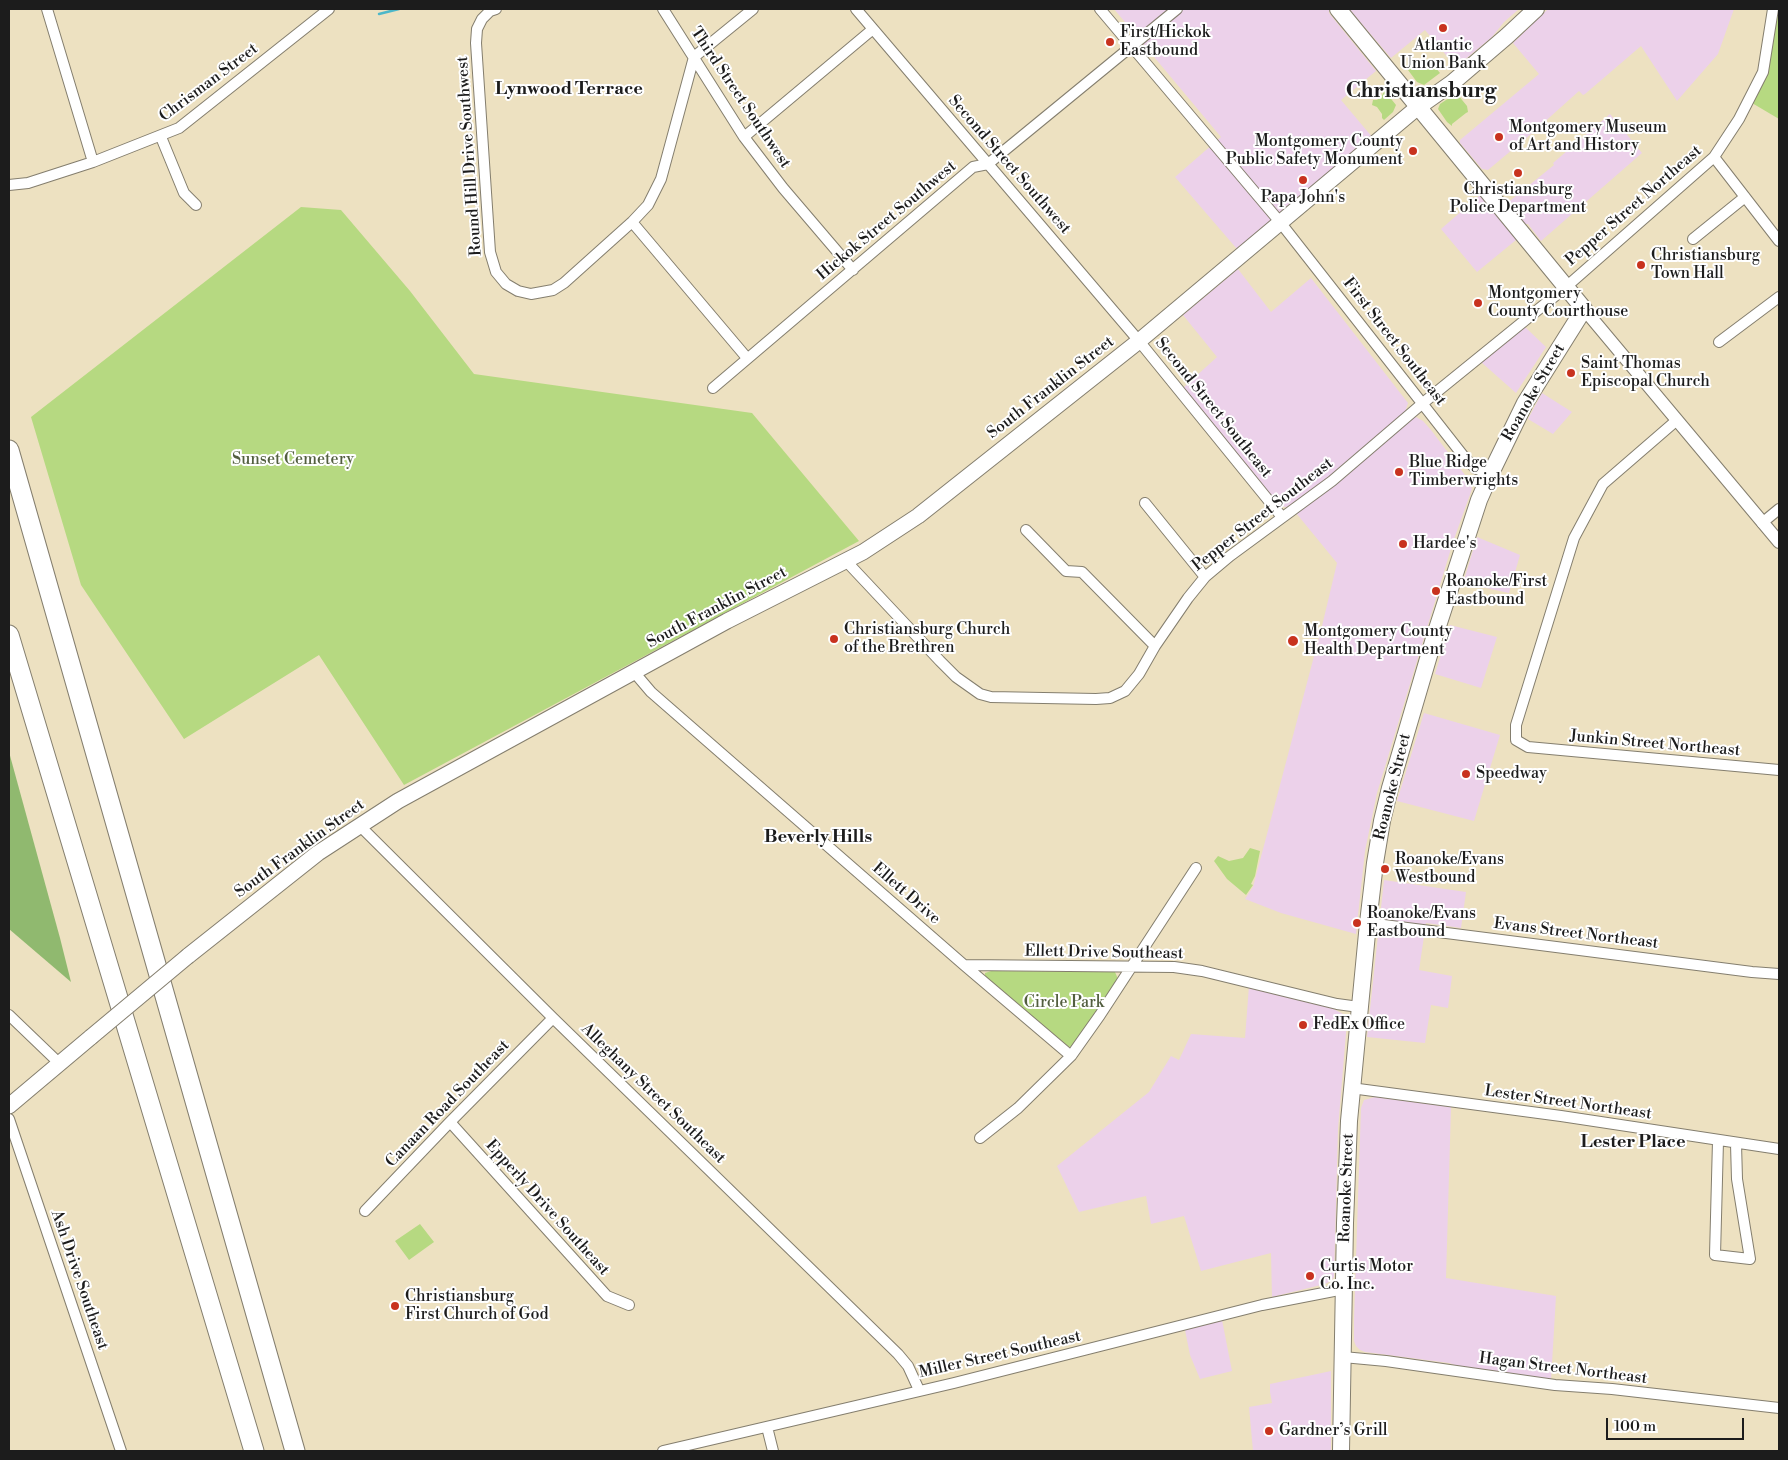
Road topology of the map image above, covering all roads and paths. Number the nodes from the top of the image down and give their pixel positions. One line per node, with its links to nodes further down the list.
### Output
1 (48, 9): 19 (street)
2 (329, 9): 16 (street, Chrisman Street)
3 (496, 9): 24 (street, Round Hill Drive Southwest)
4 (663, 9): 14 (street, Third Street Southwest)
5 (752, 9): 14 (street)
6 (856, 9): 12 (street, Second Street Southwest)
7 (1100, 9): 13 (street, First Street Southeast)
8 (1177, 9): 13 (street, Hickok Street Southwest)
9 (1338, 9): 15 (main road)
10 (1536, 9): 15 (main road)
11 (1773, 9): 18 (street, Pepper Street Northeast)
12 (873, 29): 17 (street); 20 (street, Second Street Southwest)
13 (1131, 47): 20 (street, Hickok Street Southwest); 25 (street, First Street Southeast)
14 (694, 57): 17 (street, Third Street Southwest); 24 (street, Round Hill Drive Southwest)
15 (1418, 107): 25 (main road, South Franklin Street); 29 (main road)
16 (161, 137): 19 (street, Chrisman Street); 23 (street)
17 (744, 137): 28 (street, Third Street Southwest)
18 (1714, 157): 22 (street); 29 (street, Pepper Street Northeast)
19 (93, 162): 21 (street, Chrisman Street)
20 (988, 164): 28 (street, Hickok Street Southwest); 32 (street, Second Street Southwest)
21 (9, 185)
22 (1745, 197): 26 (street); 27 (street)
23 (196, 205)
24 (632, 222): 34 (street)
25 (1280, 222): 32 (main road, South Franklin Street); 36 (street, First Street Southeast)
26 (1693, 239)
27 (1779, 240)
28 (852, 270): 34 (street, Hickok Street Southwest)
29 (1566, 287): 31 (main road); 36 (street, Pepper Street Southeast)
30 (1779, 297): 33 (street)
31 (1584, 309): 37 (street); 39 (main road, Roanoke Street)
32 (1139, 341): 42 (street, Second Street Southeast); 46 (main road, South Franklin Street)
33 (1719, 342)
34 (748, 358): 35 (street, Hickok Street Southwest)
35 (713, 388)
36 (1423, 403): 39 (street, First Street Southeast); 42 (street, Pepper Street Southeast)
37 (1677, 420): 43 (street); 51 (street, Junkin Street Northeast)
38 (9, 450): 80 (highway)
39 (1490, 475): 54 (main road, Roanoke Street)
40 (1145, 503): 47 (street)
41 (1779, 509): 43 (street)
42 (1282, 517): 47 (street, Pepper Street Southeast)
43 (1762, 523): 45 (street)
44 (1026, 530): 49 (street)
45 (1779, 542)
46 (846, 561): 49 (street, Pepper Street Southeast); 50 (main road, South Franklin Street)
47 (1205, 577): 49 (street, Pepper Street Southeast)
48 (9, 635): 79 (highway)
49 (1155, 646)
50 (634, 672): 52 (main road, South Franklin Street); 55 (street, Ellett Drive)
51 (1779, 770)
52 (359, 825): 60 (street, Alleghany Street Southeast); 62 (main road, South Franklin Street, bridge)
53 (1196, 868): 56 (street)
54 (1368, 923): 57 (street, Evans Street Northeast); 58 (main road, Roanoke Street)
55 (964, 965): 56 (street, Ellett Drive Southeast); 61 (street, Ellett Drive)
56 (1132, 967): 58 (street, Ellett Drive Southeast); 61 (street)
57 (1779, 974)
58 (1359, 1006): 63 (main road, Roanoke Street)
59 (9, 1015): 62 (street)
60 (553, 1018): 66 (street, Canaan Road Southeast); 75 (street, Alleghany Street Southeast)
61 (1071, 1056): 67 (street)
62 (59, 1063): 64 (main road, South Franklin Street)
63 (1351, 1088): 68 (street, Lester Street Northeast); 72 (main road, Roanoke Street)
64 (9, 1106)
65 (9, 1119): 78 (street, Ash Drive Southeast)
66 (450, 1122): 71 (street, Canaan Road Southeast); 73 (street, Epperly Drive Southeast)
67 (980, 1138)
68 (1718, 1141): 69 (street, Lester Street Northeast); 69 (street)
69 (1736, 1144): 70 (street, Lester Street Northeast)
70 (1779, 1149)
71 (365, 1211)
72 (1344, 1289): 74 (main road, Roanoke Street); 75 (street, Miller Street Southeast)
73 (628, 1305)
74 (1343, 1357): 76 (street, Hagan Street Northeast); 83 (main road, Roanoke Street)
75 (919, 1390): 77 (street, Miller Street Southeast)
76 (1779, 1408)
77 (767, 1427): 81 (street, Miller Street Southeast); 82 (street)
78 (121, 1451)
79 (254, 1451)
80 (295, 1451)
81 (663, 1451)
82 (773, 1451)
83 (1341, 1451)

